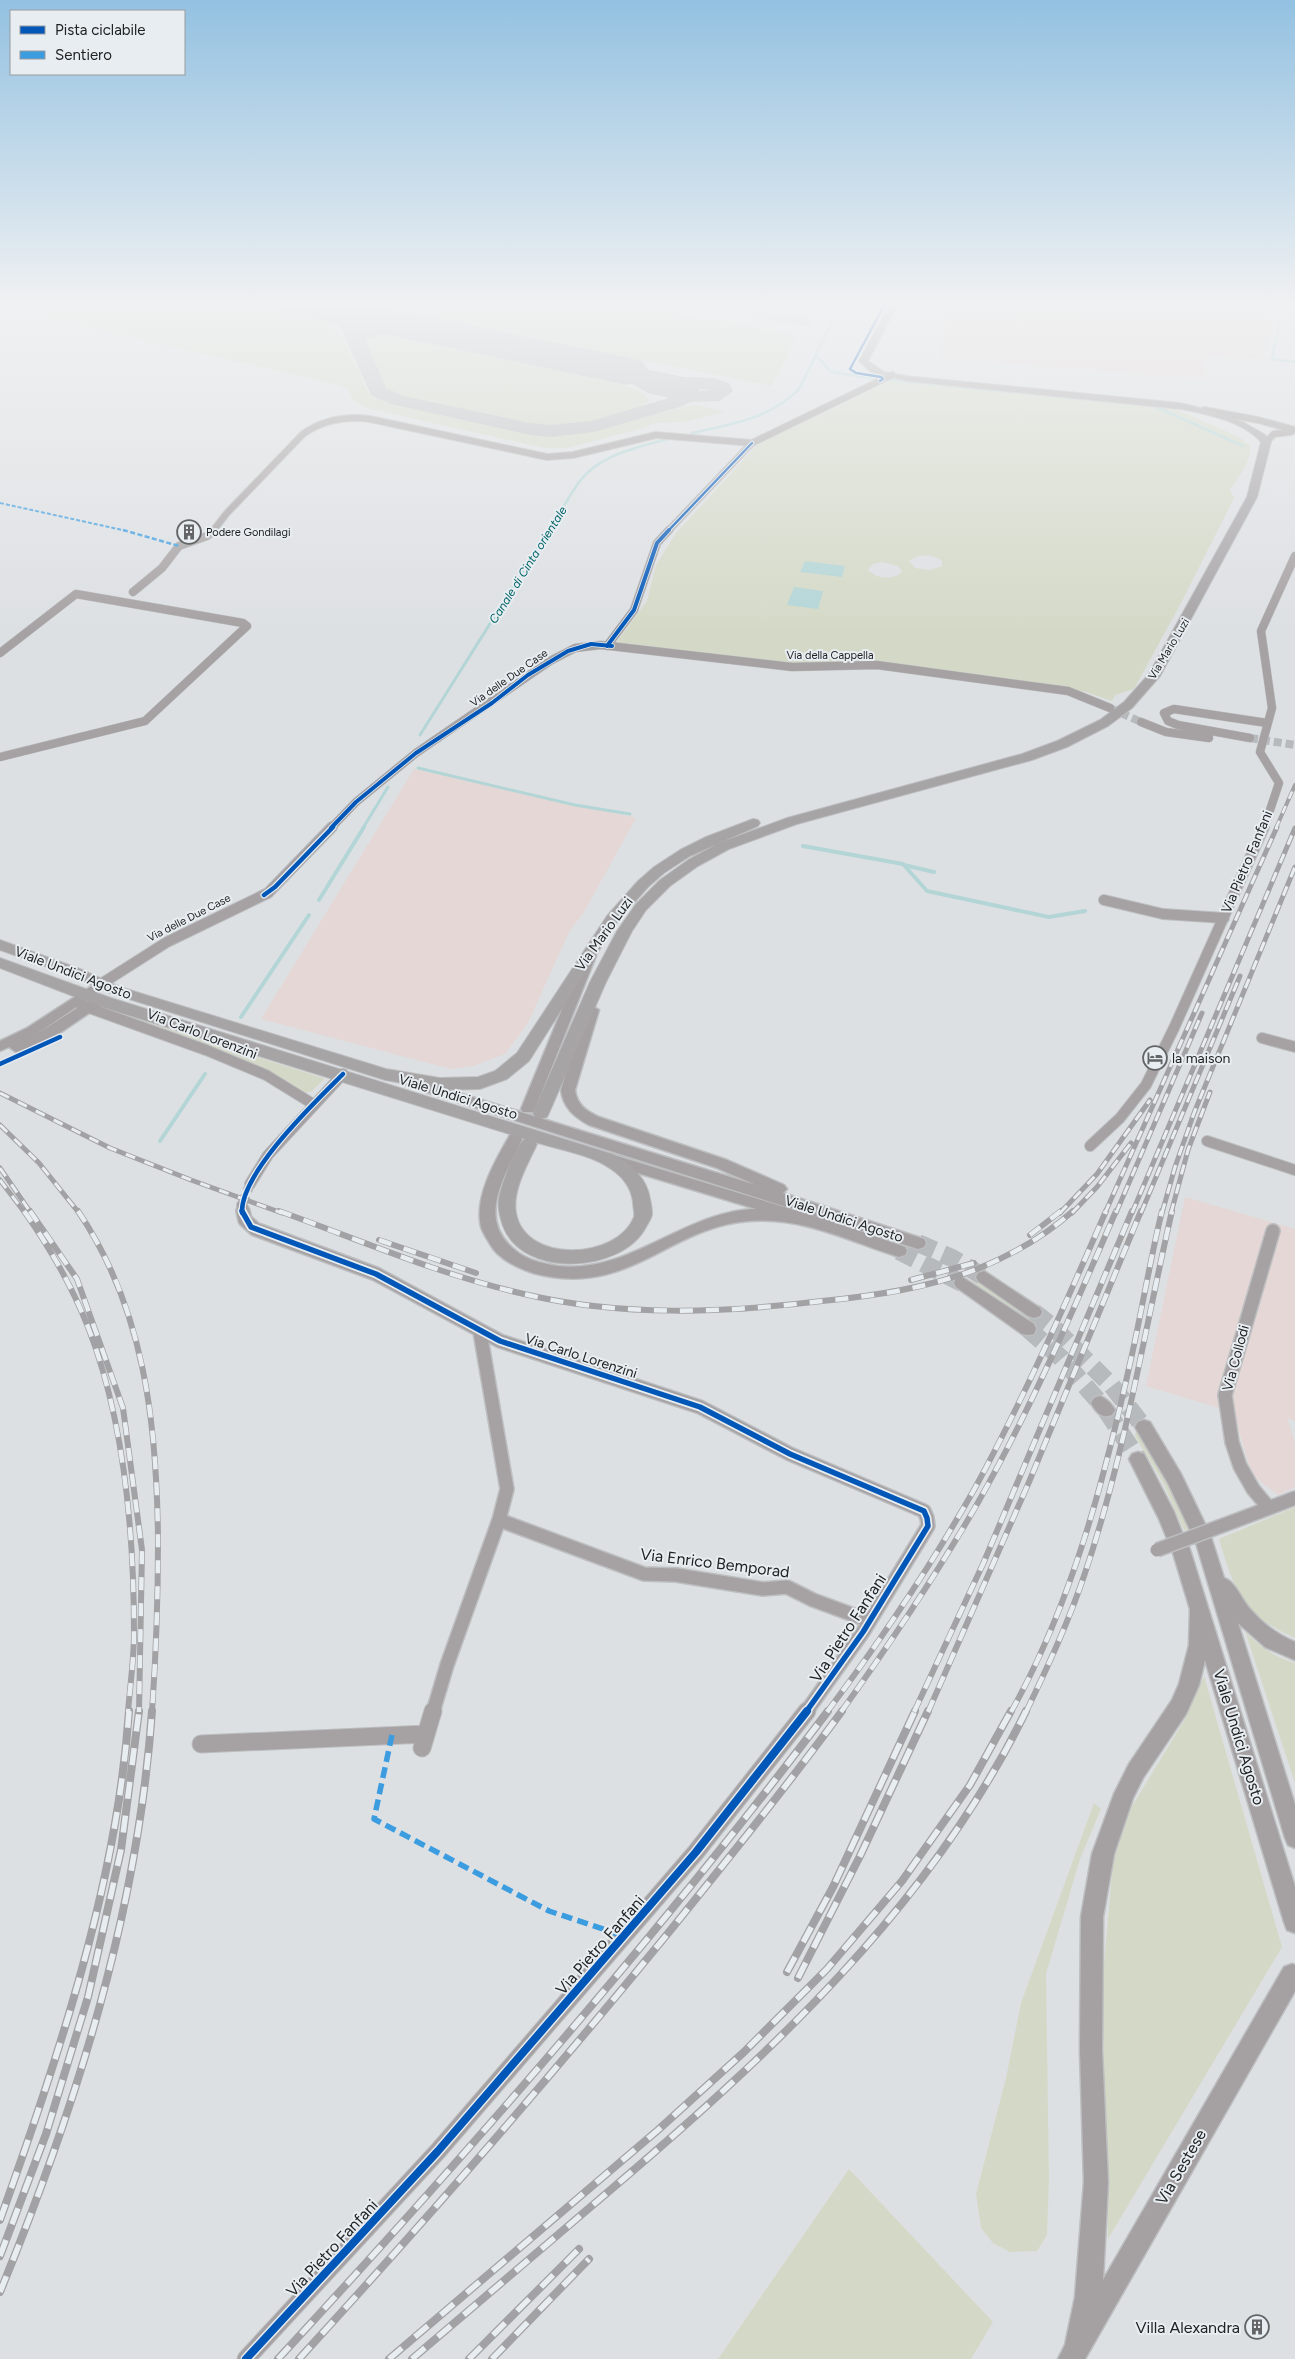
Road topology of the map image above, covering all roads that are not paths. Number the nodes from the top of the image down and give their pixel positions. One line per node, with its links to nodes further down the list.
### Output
1 (817, 412): 8 (street)
2 (1193, 412): 5 (main road, Via Mario Luzi)
3 (1200, 412): 5 (main road, Via Mario Luzi)
4 (1217, 412): 5 (street); 6 (street)
5 (1207, 416): 7 (main road, Via Mario Luzi); 9 (main road, Via Mario Luzi)
6 (1295, 431): 7 (street)
7 (1266, 442): 9 (main road, Via Mario Luzi)
8 (752, 443): 11 (street); 12 (street)
9 (1242, 514): 18 (main road, Via Mario Luzi)
10 (1295, 556): 16 (street, Via Pietro Fanfani)
11 (133, 592)
12 (607, 646): 14 (street, Via della Cappella); 25 (street, Via delle Due Case)
13 (0, 653): 17 (street)
14 (1110, 708)
15 (1141, 722): 16 (street)
16 (1267, 723): 20 (street, Via Pietro Fanfani)
17 (0, 757)
18 (970, 773): 22 (main road, Via Mario Luzi); 23 (main road, Via Mario Luzi)
19 (1104, 900): 20 (street)
20 (1224, 918): 37 (street, Via Pietro Fanfani)
21 (0, 945): 25 (main road, Viale Undici Agosto)
22 (594, 946): 32 (main road, Via Mario Luzi); 34 (main road)
23 (609, 956): 34 (main road, Via Mario Luzi); 42 (main road)
24 (0, 963): 26 (main road, Viale Undici Agosto)
25 (101, 984): 26 (main road); 32 (main road, Viale Undici Agosto)
26 (82, 1001): 28 (main road); 30 (main road); 31 (main road, Viale Undici Agosto); 33 (street, Via Carlo Lorenzini)
27 (1262, 1038): 29 (street)
28 (0, 1046)
29 (1295, 1047)
30 (0, 1051)
31 (343, 1074): 33 (street); 38 (main road, Viale Undici Agosto)
32 (385, 1074): 42 (main road, Viale Undici Agosto)
33 (313, 1104): 40 (street)
34 (534, 1111)
35 (521, 1141): 38 (main road, Viale Undici Agosto); 43 (main road)
36 (1207, 1142): 39 (street)
37 (1090, 1146)
38 (606, 1158): 43 (main road, Viale Undici Agosto)
39 (1295, 1170)
40 (250, 1184)
41 (242, 1206): 51 (street, Via Carlo Lorenzini)
42 (837, 1216): 45 (main road, Viale Undici Agosto)
43 (801, 1218): 46 (main road, Viale Undici Agosto)
44 (1273, 1231): 55 (street, Via Collodi)
45 (918, 1244)
46 (899, 1251)
47 (984, 1277): 49 (main road)
48 (962, 1283): 50 (main road)
49 (1034, 1312)
50 (1028, 1329)
51 (480, 1332): 56 (street, Via Carlo Lorenzini); 57 (street)
52 (1144, 1427): 58 (main road)
53 (1138, 1459): 59 (main road)
54 (1295, 1498): 55 (street)
55 (1269, 1508): 60 (street, bridge)
56 (926, 1516): 63 (street, Via Pietro Fanfani)
57 (500, 1520): 63 (street, Via Enrico Bemporad); 65 (street)
58 (1197, 1526)
59 (1174, 1534)
60 (1158, 1550)
61 (1182, 1552): 62 (main road, Viale Undici Agosto)
62 (1199, 1606): 69 (main road, Viale Undici Agosto); 71 (main road)
63 (870, 1621): 72 (street, Via Pietro Fanfani)
64 (1295, 1651): 68 (main road, Viale Undici Agosto)
65 (426, 1734): 66 (street); 67 (street)
66 (201, 1744)
67 (422, 1748)
68 (1295, 1838)
69 (1295, 1922)
70 (1292, 1975): 71 (main road, Via Sestese)
71 (1074, 2353)
72 (246, 2359)

